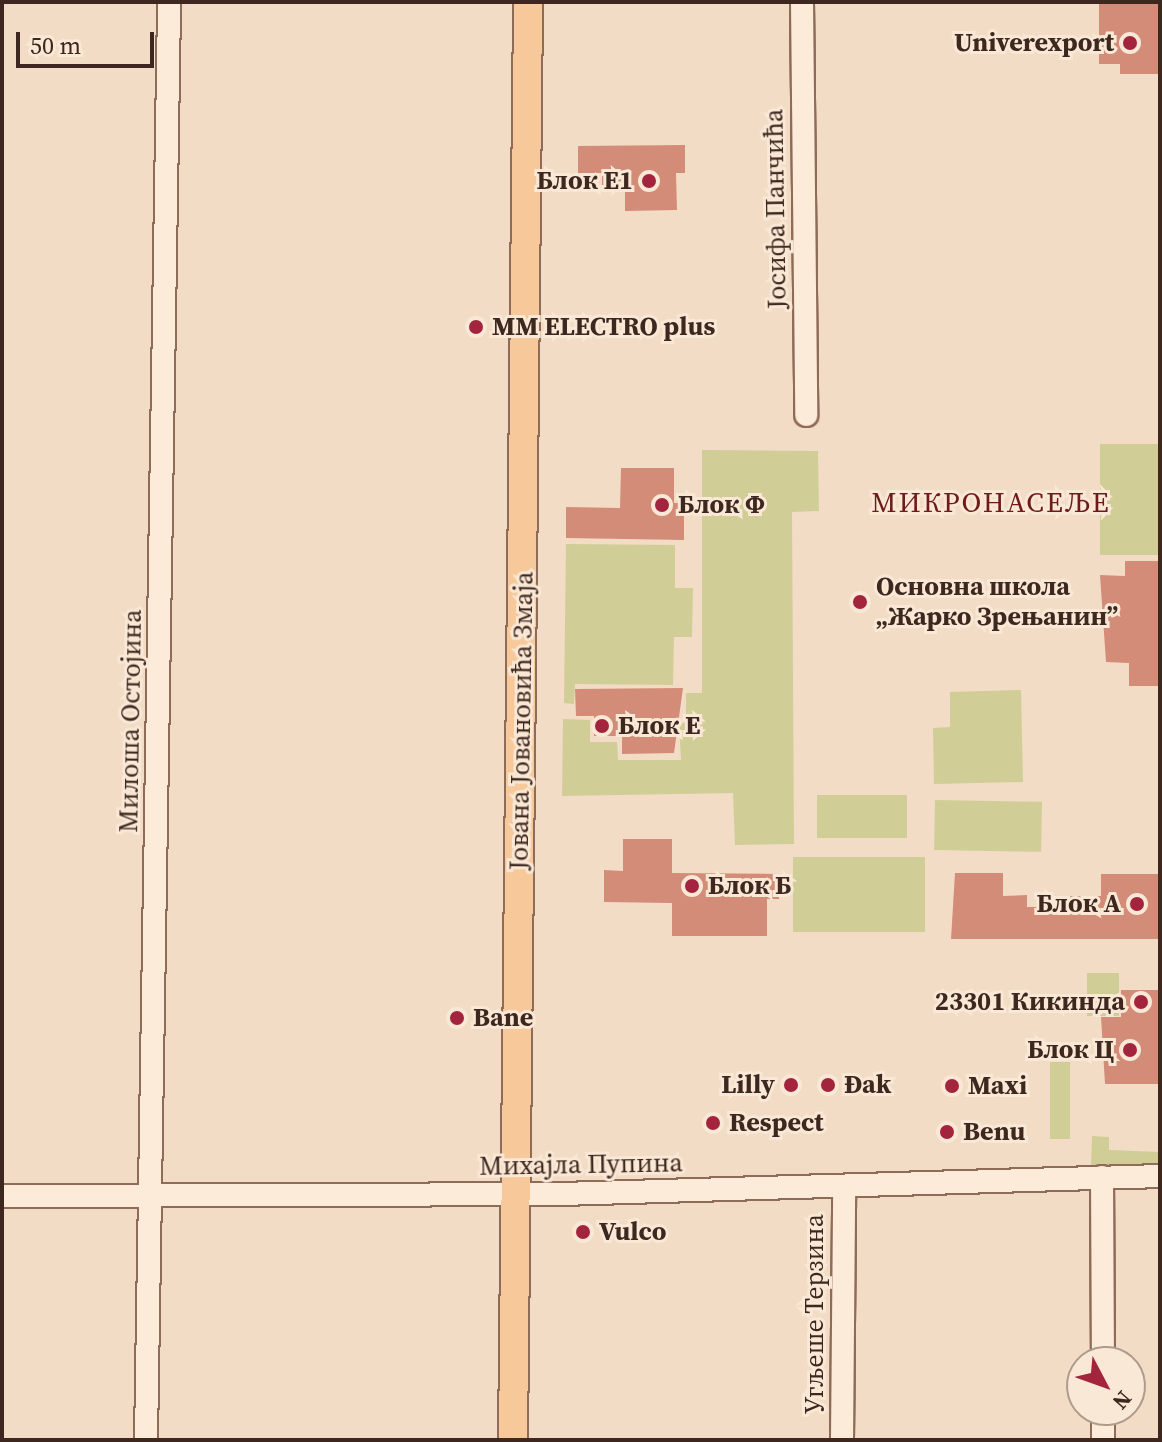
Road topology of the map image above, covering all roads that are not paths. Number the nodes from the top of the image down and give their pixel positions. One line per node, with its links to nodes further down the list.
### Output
1 (169, 2): 8 (street, Милоша Остојина)
2 (528, 2): 9 (main road, Јована Јовановића Змаја)
3 (802, 2): 4 (street, Јосифа Панчића)
4 (806, 415)
5 (1160, 1176): 6 (street, Михајла Пупина)
6 (1102, 1177): 7 (street, Михајла Пупина); 11 (street)
7 (844, 1189): 9 (street, Михајла Пупина); 14 (street, Угљеше Терзина)
8 (153, 1194): 9 (street, Михајла Пупина); 10 (street, Михајла Пупина); 12 (street, Милоша Остојина)
9 (518, 1195): 13 (main road, Јована Јовановића Змаја)
10 (2, 1196)
11 (1103, 1346)
12 (146, 1440)
13 (513, 1440)
14 (842, 1440)

